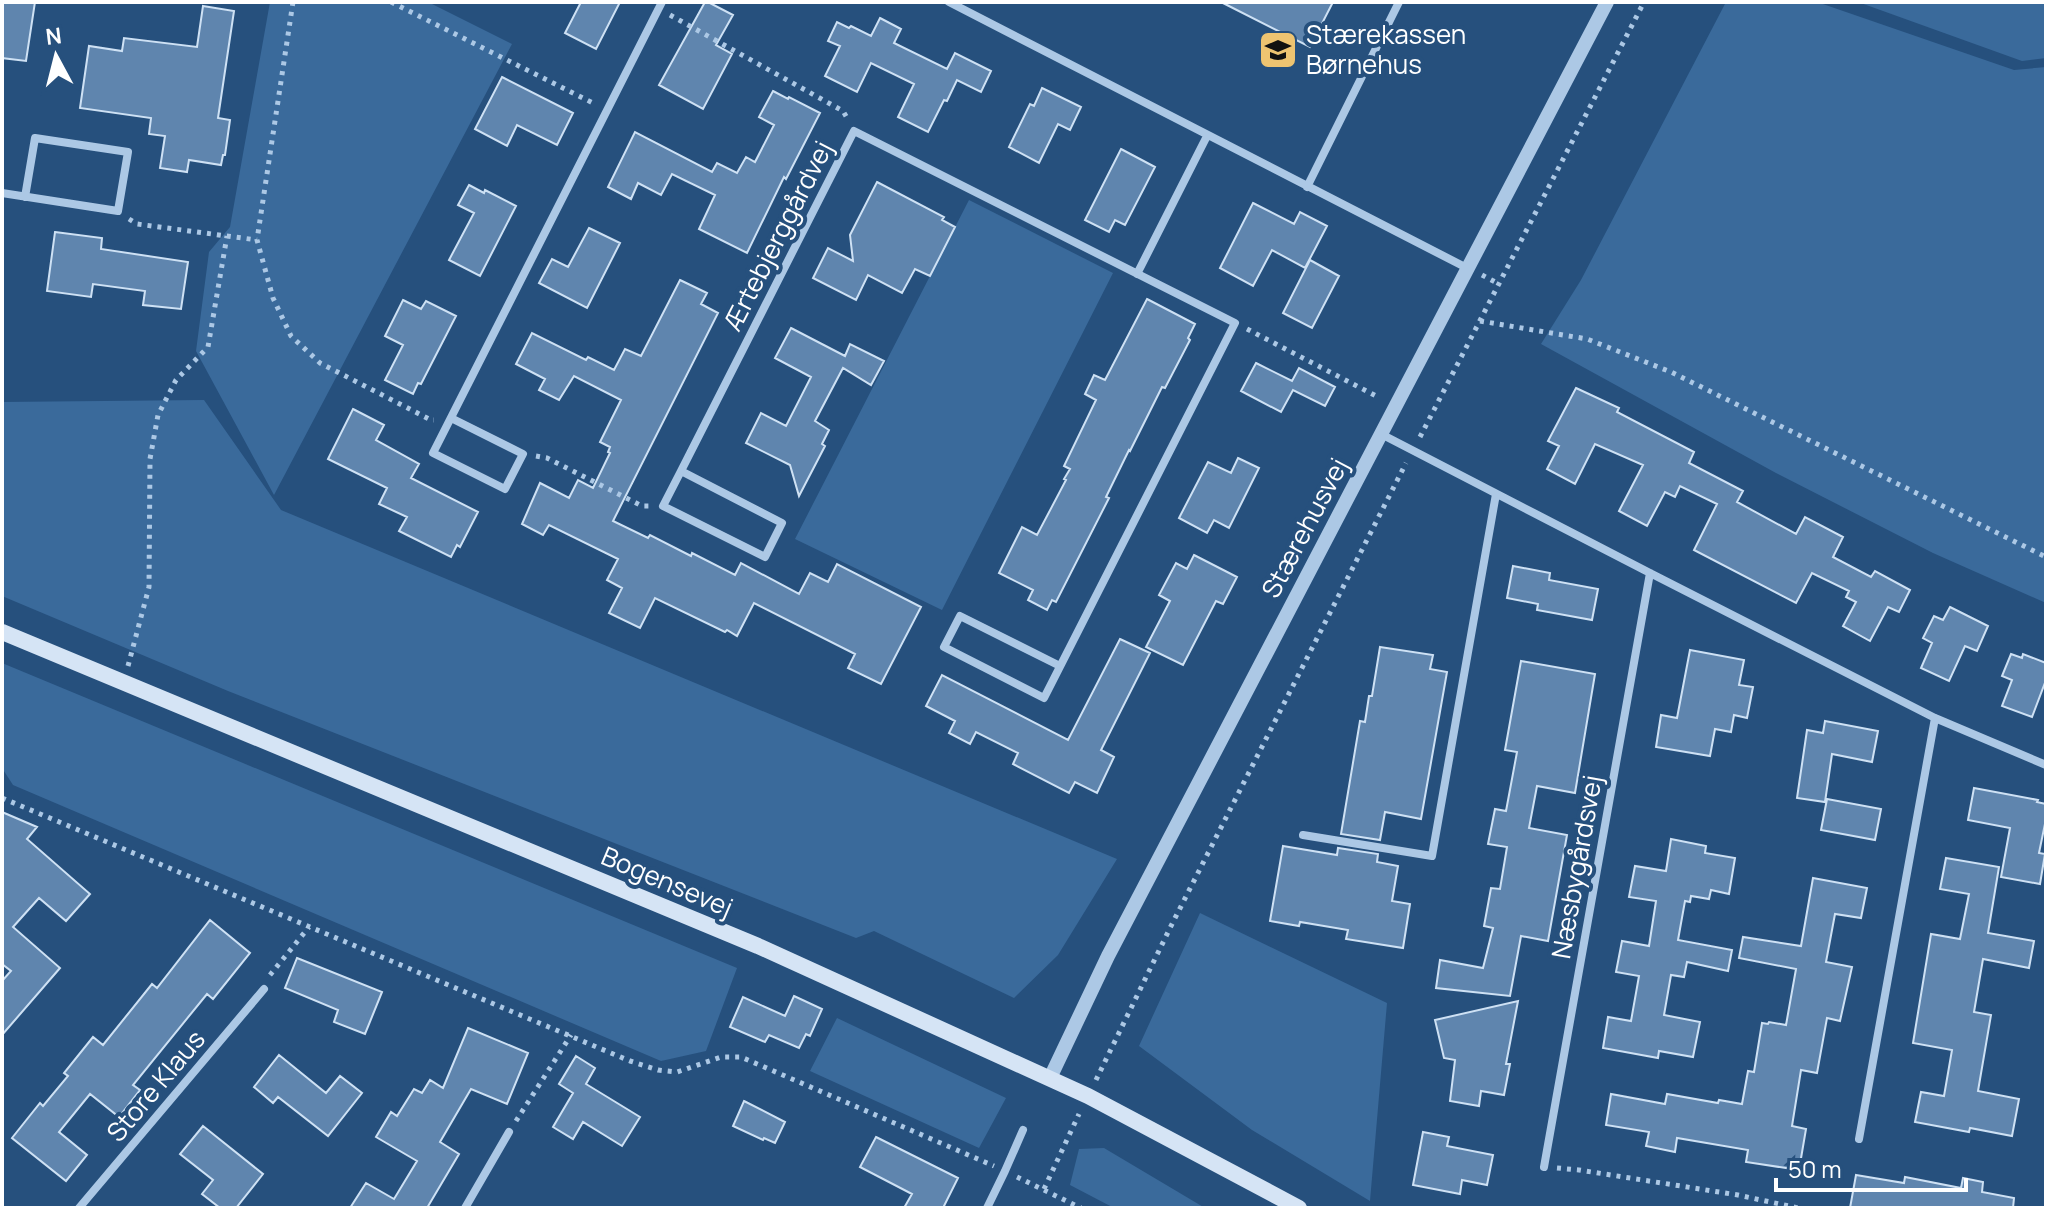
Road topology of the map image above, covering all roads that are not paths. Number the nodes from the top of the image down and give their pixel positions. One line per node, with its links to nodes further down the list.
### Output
1 (949, 2): 6 (street)
2 (971, 2): 6 (street)
3 (1399, 2): 8 (street)
4 (1607, 2): 11 (street, Stærehusvej)
5 (660, 5): 13 (street)
6 (967, 12): 7 (street)
7 (1207, 136): 8 (street); 12 (street)
8 (1307, 187): 11 (street)
9 (2, 193): 10 (street)
10 (25, 197): 10 (street)
11 (1467, 268): 14 (street, Stærehusvej)
12 (1137, 274): 15 (street, Ærtebjerggårdvej); 19 (street, Ærtebjerggårdvej)
13 (451, 418): 13 (street)
14 (1381, 434): 16 (street); 24 (street, Stærehusvej)
15 (681, 471): 15 (street, Ærtebjerggårdvej)
16 (1496, 494): 17 (street); 22 (street)
17 (1650, 573): 20 (street); 28 (street, Næsbygårdsvej)
18 (2, 632): 24 (main road, Bogensevej)
19 (1060, 666): 19 (street)
20 (1935, 718): 21 (street); 27 (street)
21 (2046, 765)
22 (1303, 835)
23 (264, 989): 29 (street, Store Klaus)
24 (1050, 1078): 32 (main road, Bogensevej)
25 (1023, 1130): 31 (street)
26 (509, 1132): 30 (street)
27 (1859, 1139)
28 (1544, 1167)
29 (79, 1208)
30 (465, 1208)
31 (987, 1208)
32 (1299, 1208)

